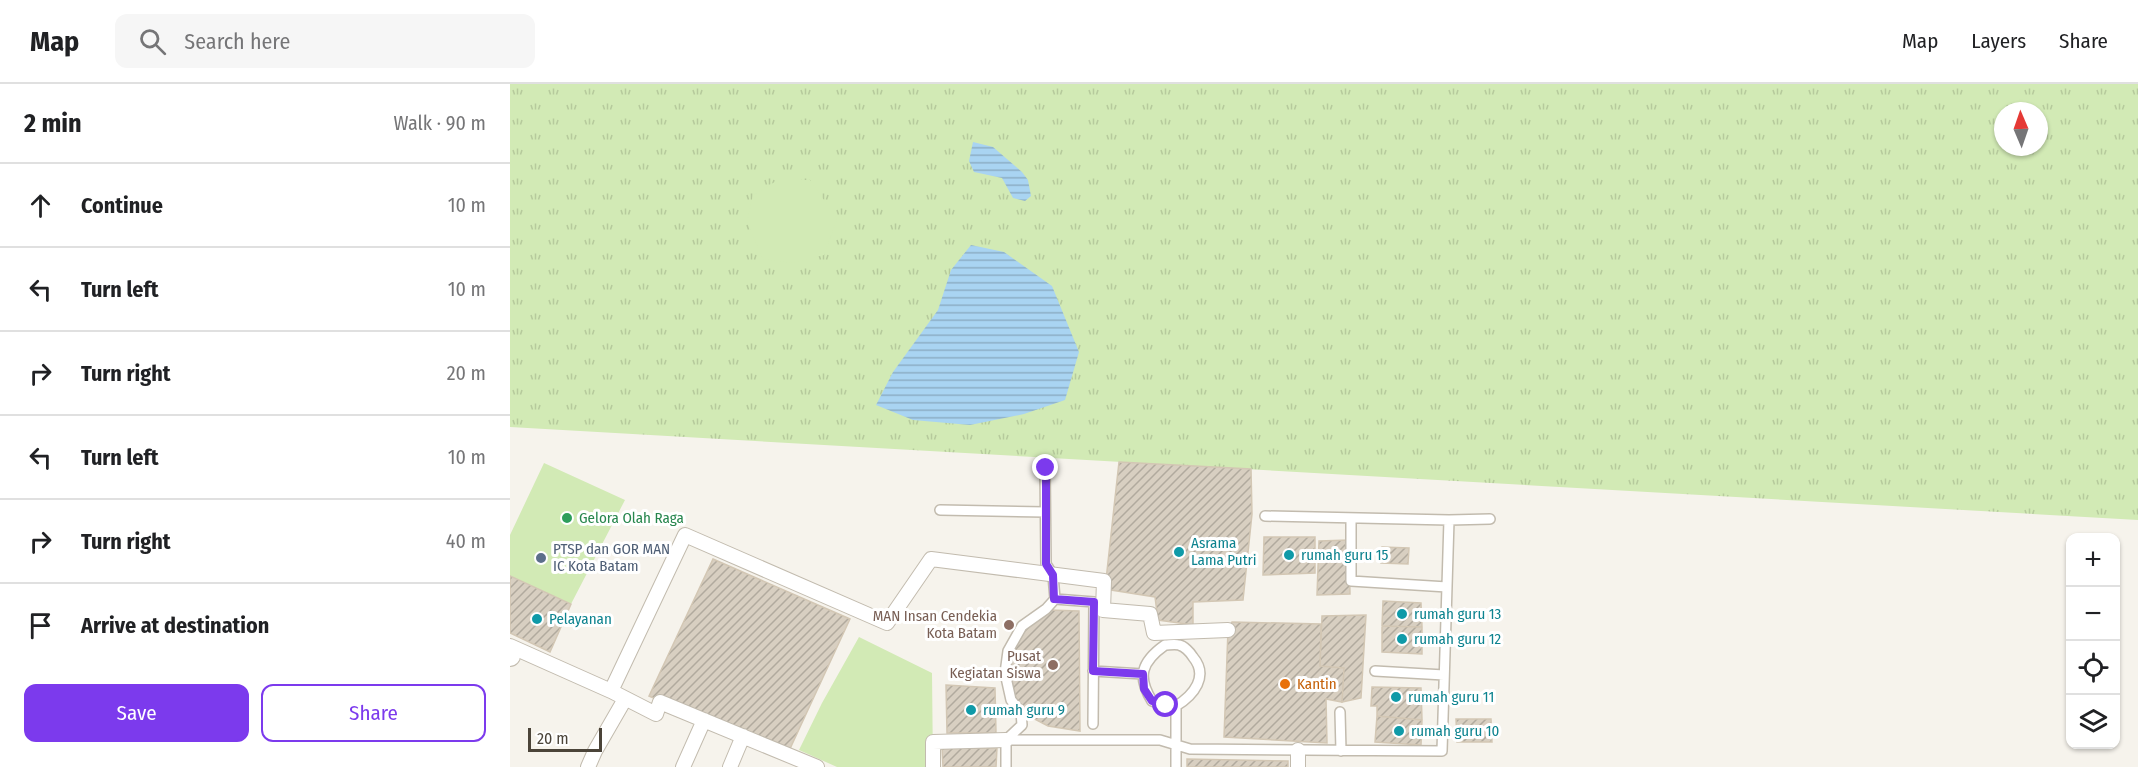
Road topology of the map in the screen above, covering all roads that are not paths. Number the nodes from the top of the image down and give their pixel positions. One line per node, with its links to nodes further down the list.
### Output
1 (1046, 468): 3 (lane)
2 (940, 510): 3 (lane)
3 (1045, 512): 8 (lane)
4 (1265, 516): 5 (lane)
5 (1351, 519): 7 (lane); 9 (lane)
6 (1490, 519): 7 (lane)
7 (1449, 520): 9 (lane)
8 (1053, 575): 10 (lane); 11 (street); 17 (street)
9 (1447, 587): 16 (lane)
10 (1054, 599): 13 (lane); 24 (lane)
11 (1228, 630)
12 (510, 646): 17 (street)
13 (1093, 671): 15 (lane); 22 (lane)
14 (1375, 671): 16 (lane)
15 (1143, 674): 19 (lane); 19 (lane)
16 (1444, 675): 27 (lane)
17 (610, 691): 18 (street)
18 (626, 699): 21 (street); 28 (street)
19 (1176, 706): 25 (lane)
20 (1340, 712): 27 (lane)
21 (704, 720): 23 (street); 29 (street)
22 (1093, 724)
23 (742, 736): 30 (street); 31 (street)
24 (1006, 740): 25 (lane); 32 (street); 33 (lane)
25 (1176, 744): 26 (lane); 34 (lane)
26 (1298, 750): 27 (lane); 35 (street)
27 (1341, 751)
28 (588, 767)
29 (683, 767)
30 (730, 767)
31 (818, 767)
32 (933, 767)
33 (1006, 767)
34 (1176, 767)
35 (1298, 767)

